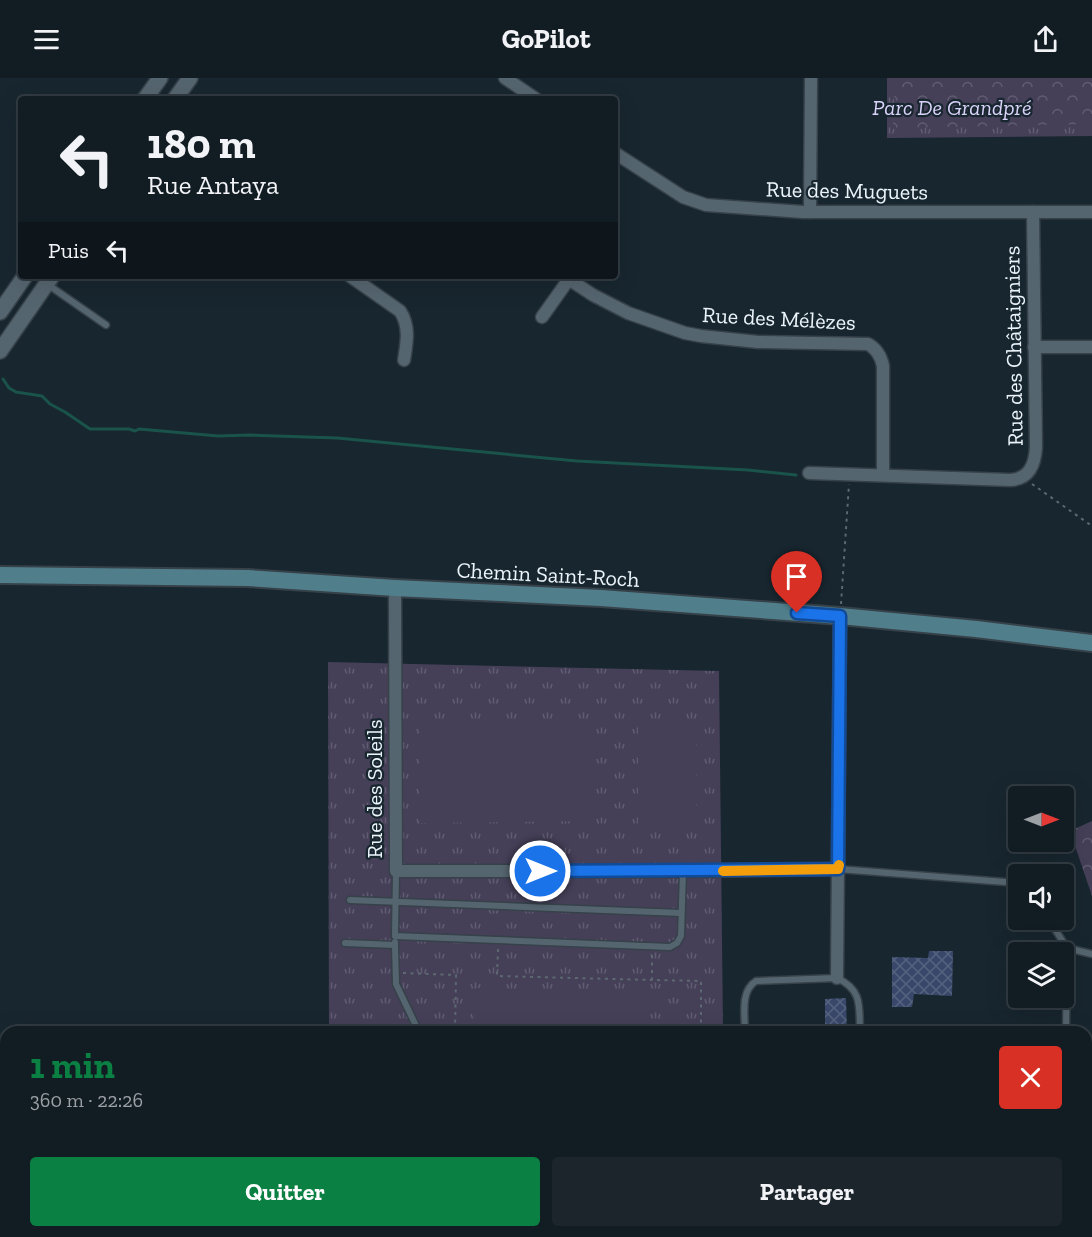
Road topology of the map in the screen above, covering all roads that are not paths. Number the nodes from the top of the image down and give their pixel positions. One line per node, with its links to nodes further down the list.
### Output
1 (160, 78): 5 (street)
2 (190, 78): 6 (street)
3 (505, 78): 7 (street)
4 (811, 78): 9 (street)
5 (148, 96)
6 (177, 96)
7 (532, 96)
8 (618, 155): 9 (street, Rue des Muguets)
9 (810, 212): 10 (street, Rue des Muguets)
10 (1033, 212): 11 (street, Rue des Muguets); 20 (street, Rue des Châtaigniers)
11 (1092, 212)
12 (23, 279): 17 (street)
13 (354, 279): 23 (street)
14 (565, 279): 18 (street)
15 (568, 279): 25 (street, Rue des Mélèzes)
16 (50, 280): 19 (lane); 22 (street)
17 (0, 312)
18 (542, 317)
19 (106, 325)
20 (1034, 347): 21 (street); 25 (street, Rue des Châtaigniers)
21 (1092, 347)
22 (0, 351)
23 (404, 360)
24 (809, 473): 25 (street, Rue des Châtaigniers)
25 (883, 475)
26 (0, 576): 27 (main road, Chemin Saint-Roch)
27 (395, 588): 28 (main road, Chemin Saint-Roch); 31 (street, Rue des Soleils)
28 (840, 616): 29 (main road, Chemin Saint-Roch); 30 (street)
29 (1092, 643)
30 (838, 869): 32 (street, Rue des Soleils); 33 (lane); 42 (street)
31 (396, 871): 32 (street, Rue des Soleils); 35 (lane)
32 (683, 871): 36 (lane)
33 (1008, 882)
34 (350, 900): 35 (lane)
35 (396, 903): 36 (lane); 37 (lane)
36 (681, 913): 37 (lane)
37 (395, 936): 39 (lane)
38 (345, 943): 39 (lane)
39 (395, 945): 44 (lane)
40 (1074, 950): 41 (lane)
41 (1092, 954)
42 (837, 978): 45 (lane); 46 (lane)
43 (1066, 1008): 47 (lane)
44 (416, 1026)
45 (745, 1026)
46 (860, 1026)
47 (1066, 1026)

